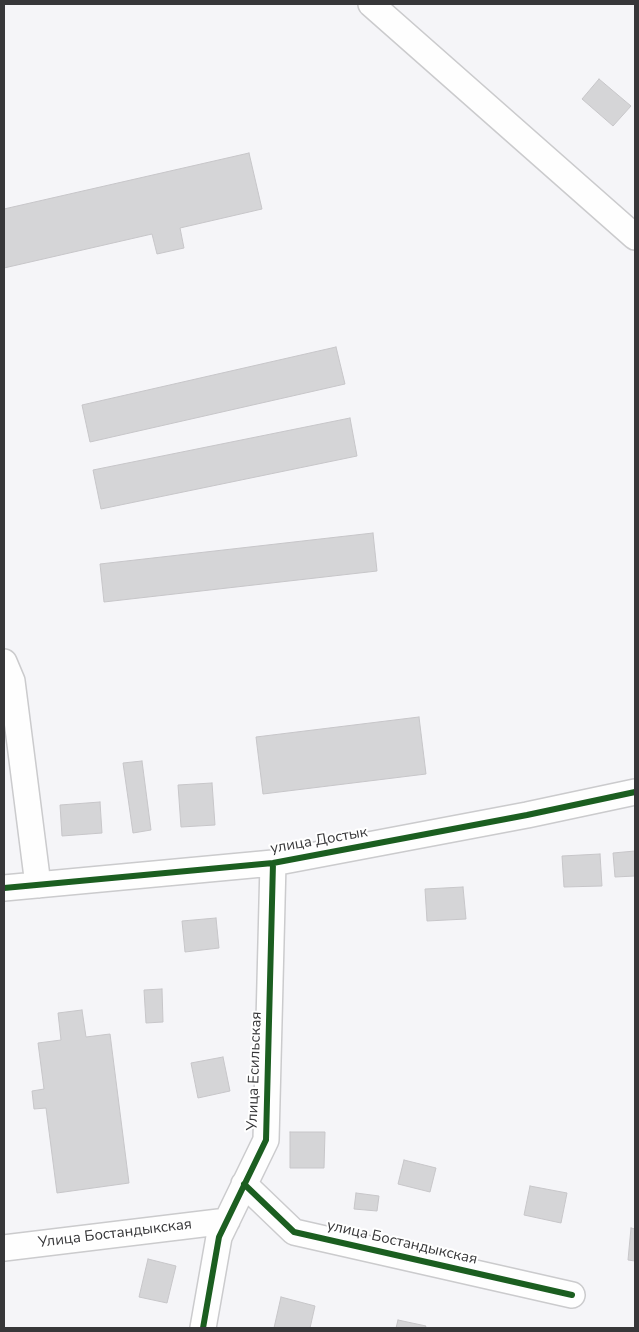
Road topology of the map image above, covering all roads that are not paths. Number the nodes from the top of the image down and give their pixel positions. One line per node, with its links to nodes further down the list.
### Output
1 (371, 4): 2 (street)
2 (635, 237)
3 (4, 662): 6 (street)
4 (635, 792): 5 (street, улица Достык)
5 (273, 863): 6 (street, улица Достык); 8 (street, Улица Есильская)
6 (38, 885): 7 (street, улица Достык)
7 (4, 888)
8 (244, 1184): 9 (street, Улица Есильская); 11 (street, улица Бостандыкская)
9 (227, 1221): 10 (street, Улица Бостандыкская); 12 (street, Улица Есильская)
10 (4, 1248)
11 (572, 1295)
12 (203, 1328)

